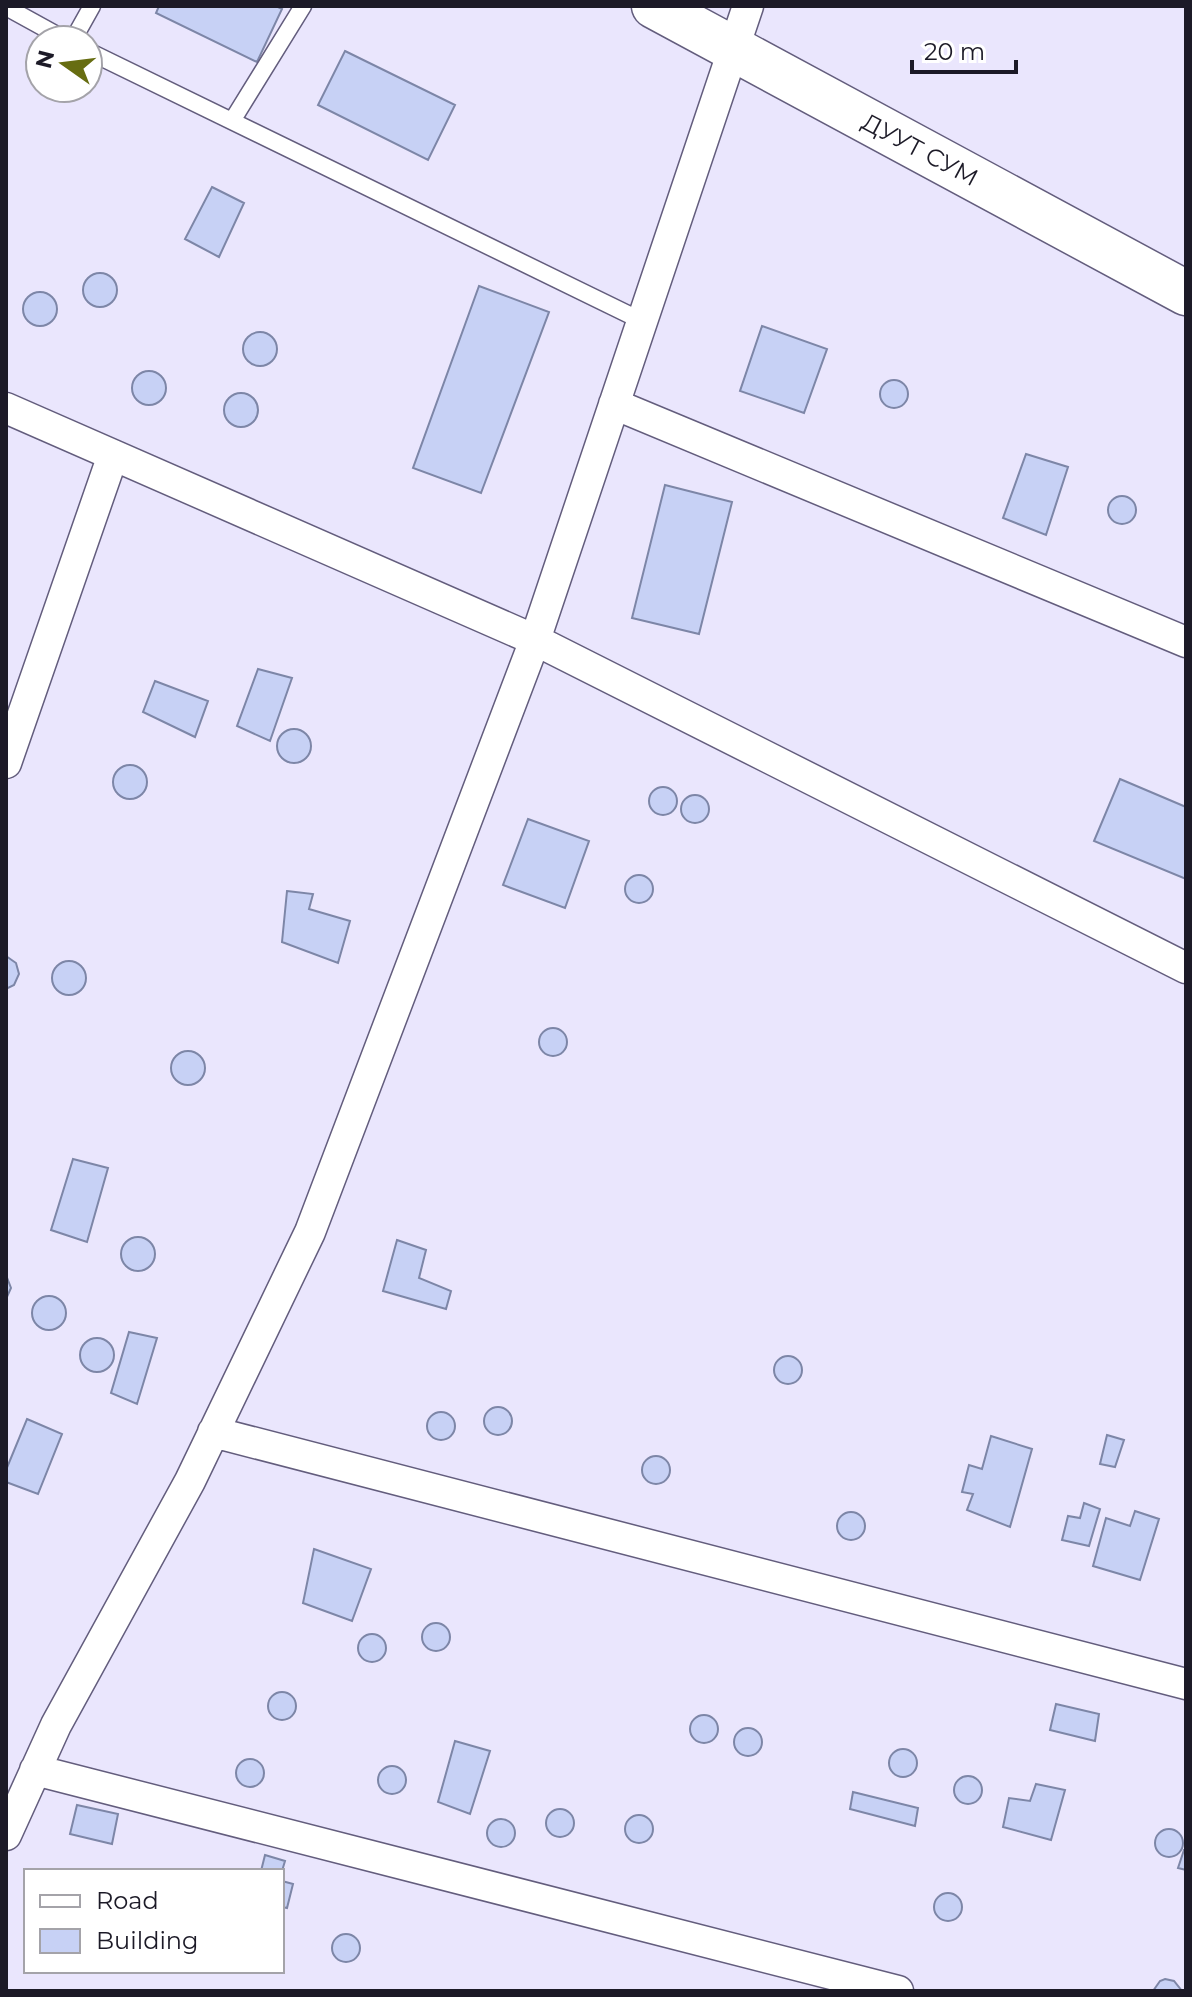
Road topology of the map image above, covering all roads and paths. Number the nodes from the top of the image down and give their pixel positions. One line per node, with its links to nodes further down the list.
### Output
1 (92, 6): 7 (lane)
2 (303, 6): 10 (lane)
3 (654, 6): 8 (main road, ДУУТ СУМ)
4 (748, 6): 8 (street)
5 (6, 7): 6 (lane)
6 (37, 24)
7 (82, 24)
8 (733, 49): 11 (main road, ДУУТ СУМ); 12 (street)
9 (104, 59): 10 (lane)
10 (232, 121): 12 (lane)
11 (1186, 293)
12 (642, 321): 13 (street)
13 (614, 404): 16 (street); 17 (street)
14 (6, 408): 15 (street)
15 (113, 455): 16 (street); 18 (street)
16 (535, 640): 19 (street); 20 (street)
17 (1186, 642)
18 (6, 763)
19 (1186, 968)
20 (213, 1432): 21 (street); 22 (street)
21 (1186, 1684)
22 (35, 1770): 23 (street); 24 (street)
23 (6, 1835)
24 (898, 1991)

